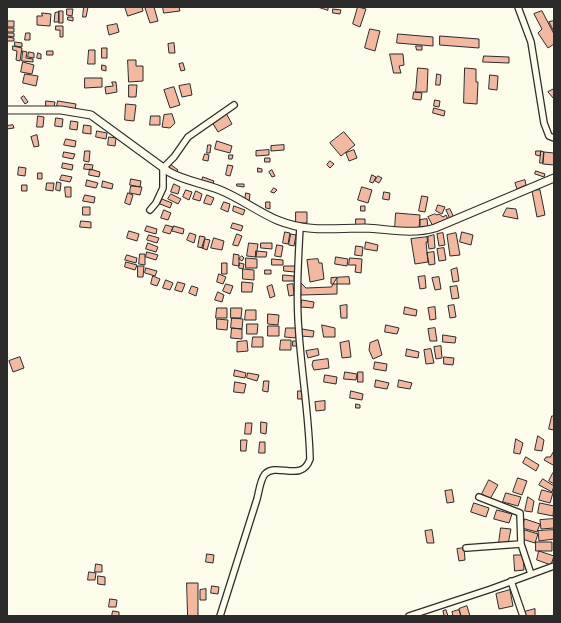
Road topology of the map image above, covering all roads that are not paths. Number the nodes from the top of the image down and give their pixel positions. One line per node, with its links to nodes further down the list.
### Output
1 (518, 7): 4 (street)
2 (234, 105): 5 (street)
3 (7, 110): 5 (street)
4 (554, 138)
5 (163, 168): 7 (street); 8 (street)
6 (554, 178): 8 (street)
7 (150, 210)
8 (300, 227): 15 (street)
9 (479, 497): 10 (street)
10 (521, 544): 11 (street); 13 (street)
11 (466, 548)
12 (554, 566): 13 (street)
13 (531, 574): 14 (street)
14 (511, 581): 16 (street); 17 (street)
15 (220, 616)
16 (409, 616)
17 (523, 616)

